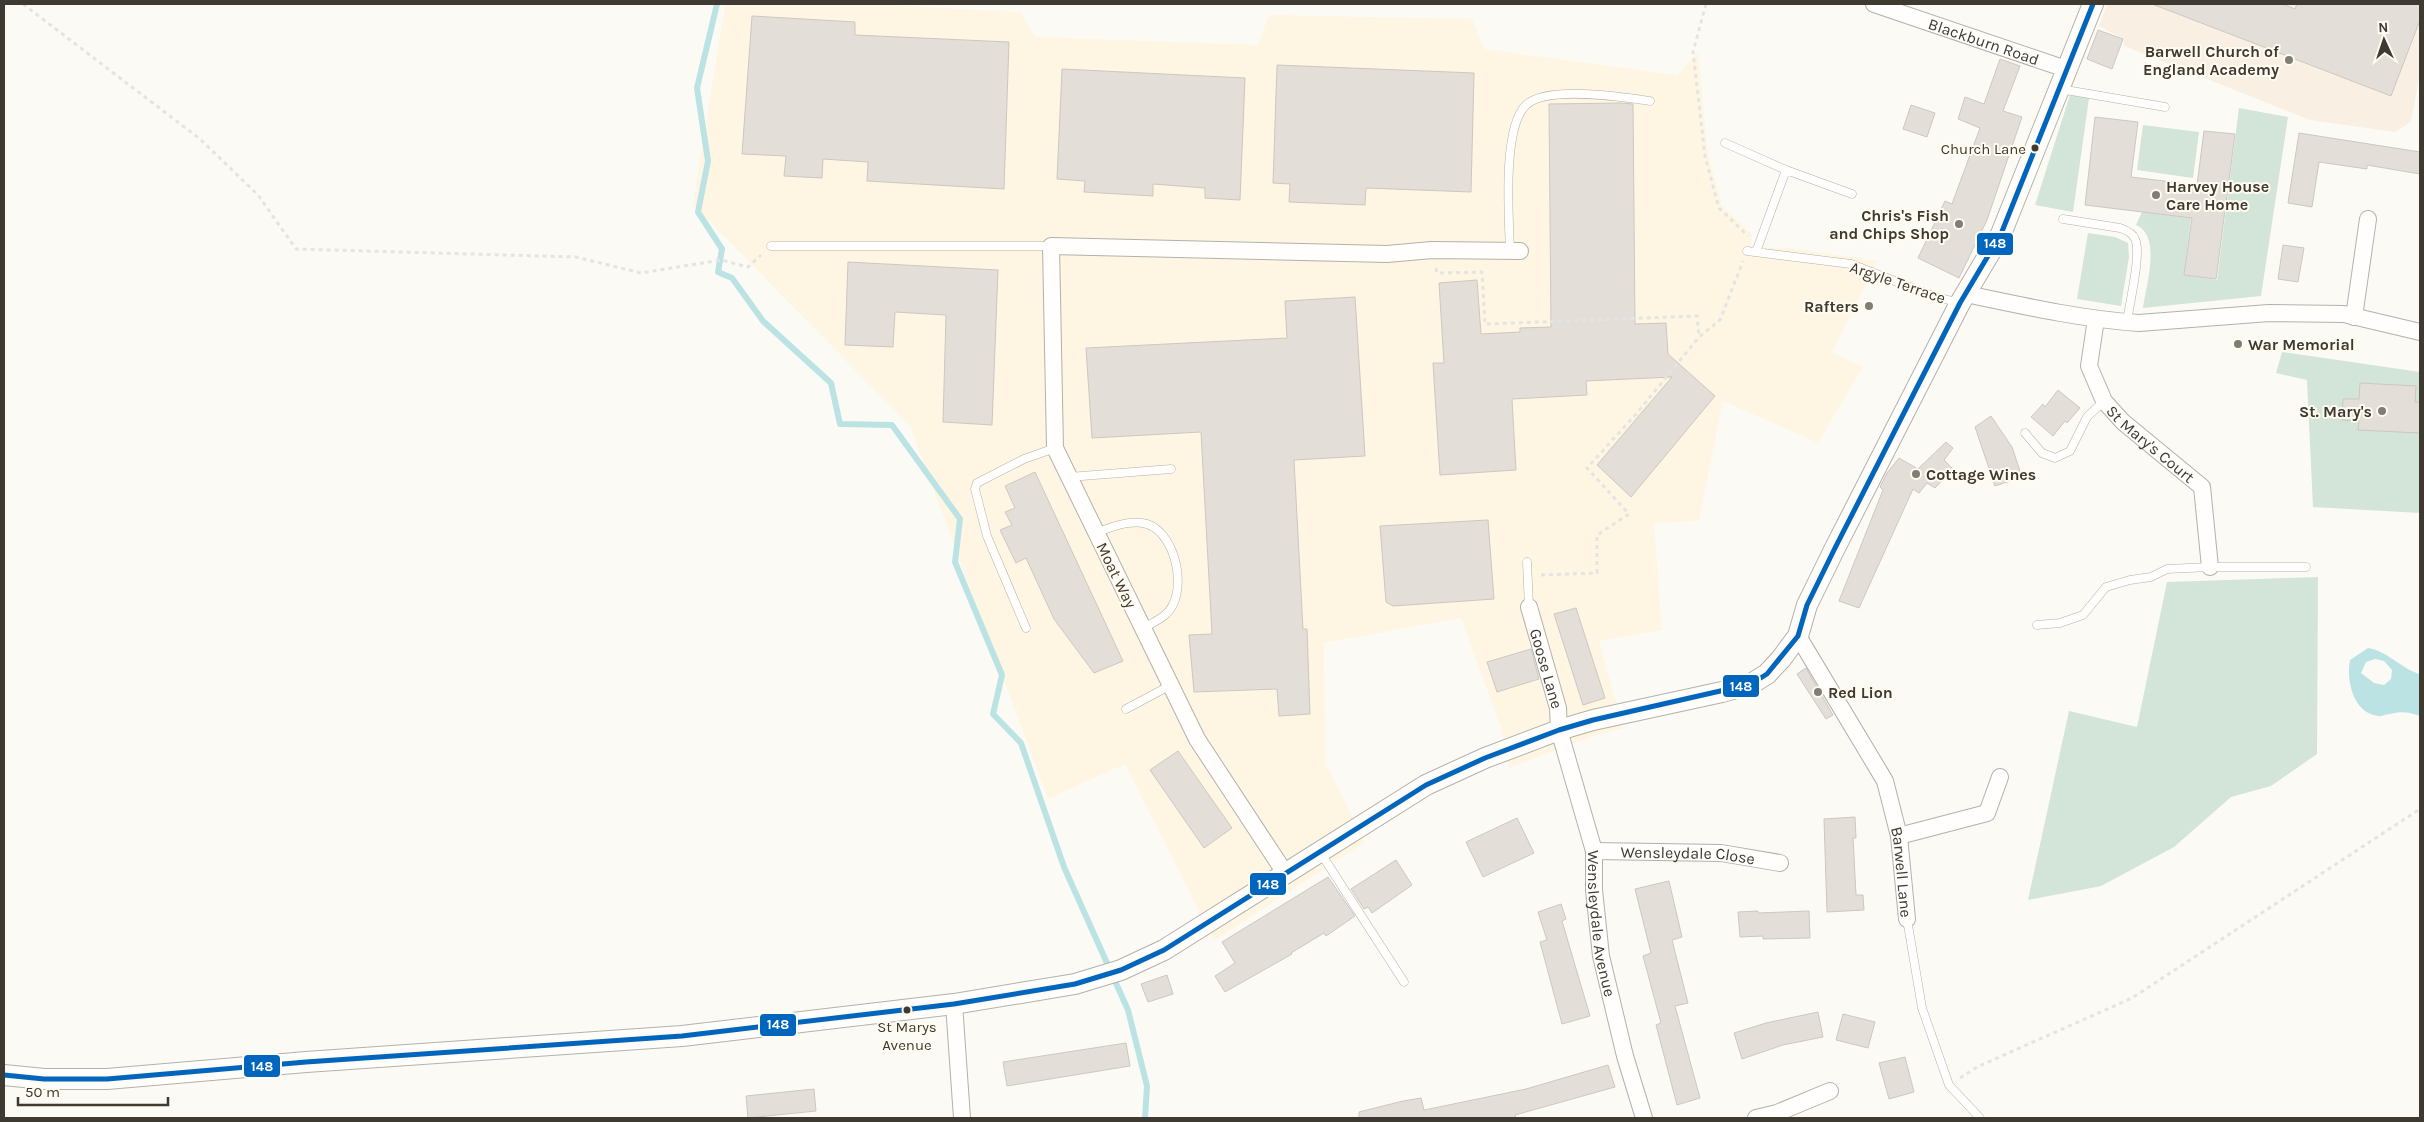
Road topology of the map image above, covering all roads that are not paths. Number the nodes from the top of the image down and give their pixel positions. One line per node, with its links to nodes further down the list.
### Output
1 (1874, 4): 3 (street, Blackburn Road)
2 (2093, 4): 3 (street)
3 (2066, 69): 4 (street)
4 (2058, 88): 6 (lane); 17 (street)
5 (1650, 101): 14 (lane)
6 (2165, 107)
7 (1725, 143): 8 (lane)
8 (1786, 170): 9 (lane); 16 (lane)
9 (1852, 194)
10 (2368, 218): 18 (street)
11 (2063, 219): 20 (lane)
12 (771, 246): 13 (lane)
13 (1051, 246): 14 (street); 24 (street, Moat Way)
14 (1515, 251)
15 (1747, 251): 16 (lane, Argyle Terrace)
16 (1756, 252): 17 (lane, Argyle Terrace)
17 (1963, 298): 19 (street); 35 (street)
18 (2354, 317): 20 (street); 21 (street)
19 (2096, 319): 20 (street); 22 (street, St Mary's Court)
20 (2127, 322)
21 (2420, 332)
22 (2104, 401): 23 (lane); 29 (street, St Mary's Court)
23 (2025, 433)
24 (1055, 448): 26 (street, Moat Way); 33 (lane)
25 (1171, 470): 26 (lane)
26 (1069, 477): 27 (street, Moat Way)
27 (1096, 533): 34 (street, Moat Way); 34 (lane)
28 (1527, 562): 31 (lane)
29 (2210, 567): 30 (lane); 32 (lane)
30 (2306, 567)
31 (1529, 607): 38 (street, Goose Lane)
32 (2037, 625)
33 (1026, 628)
34 (1143, 628): 36 (street, Moat Way)
35 (1798, 636): 38 (street); 40 (street, Barwell Lane)
36 (1171, 685): 37 (lane); 44 (street, Moat Way)
37 (1126, 708)
38 (1559, 730): 41 (street, Wensleydale Avenue); 42 (street)
39 (2000, 777): 40 (street)
40 (1899, 836): 45 (street, Barwell Lane)
41 (1594, 851): 43 (street, Wensleydale Close); 52 (street, Wensleydale Avenue)
42 (1320, 852): 44 (street); 46 (lane)
43 (1780, 863)
44 (1285, 873): 47 (street)
45 (1907, 919): 54 (lane, Barwell Lane)
46 (1404, 982)
47 (954, 1004): 48 (street); 51 (street)
48 (4, 1075)
49 (1830, 1090): 50 (street)
50 (1778, 1116): 53 (street)
51 (962, 1118)
52 (1644, 1118)
53 (1756, 1118)
54 (1980, 1118)

